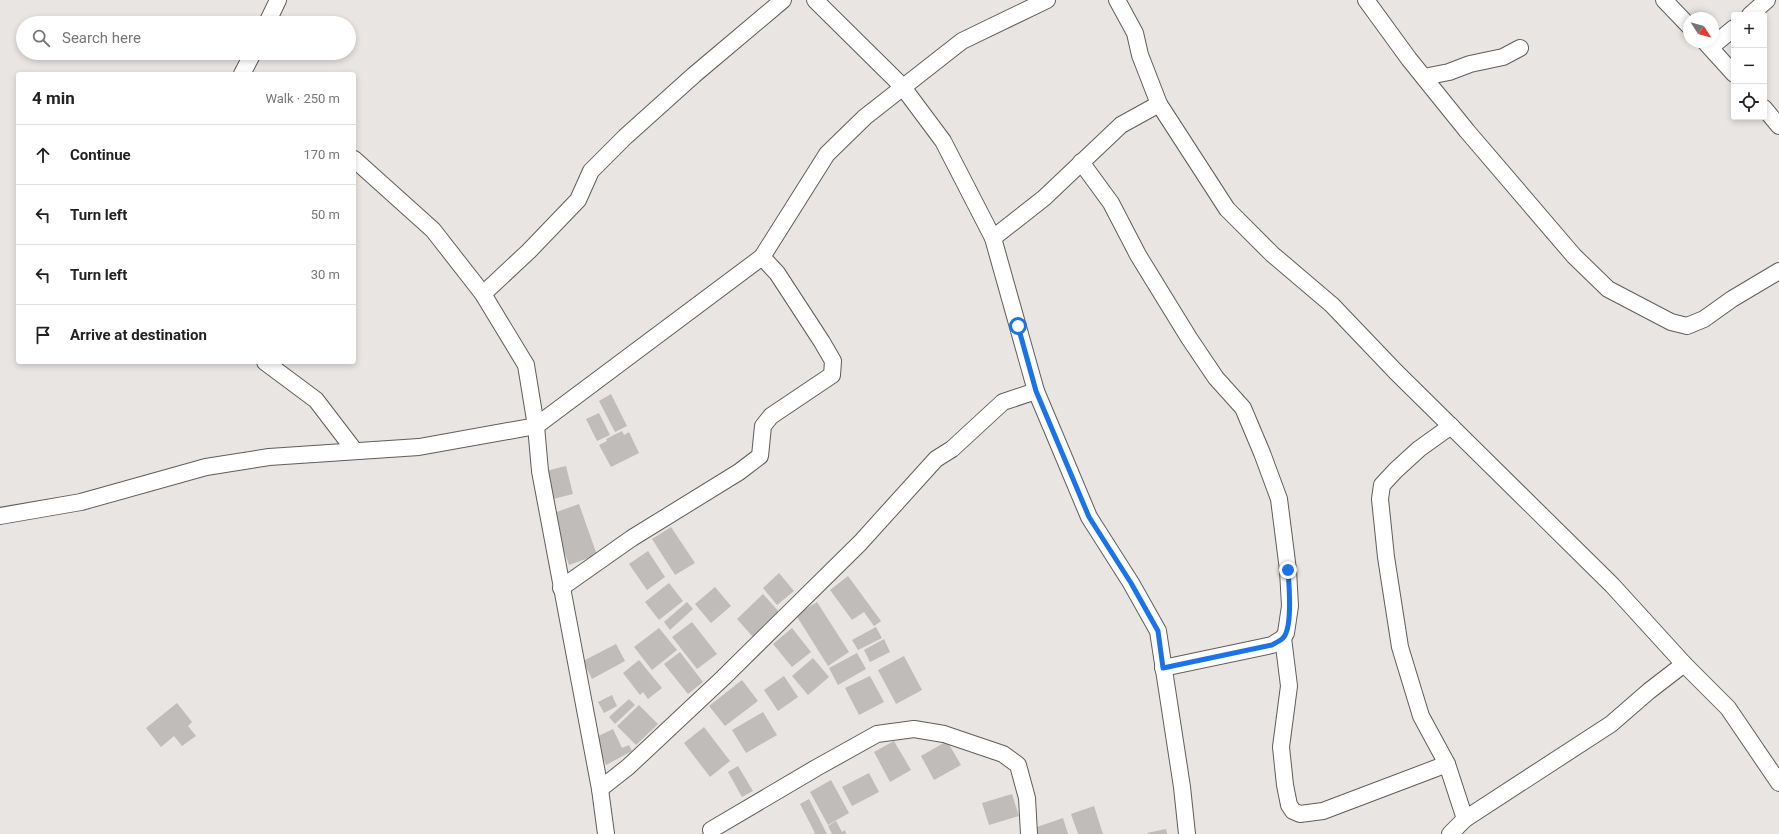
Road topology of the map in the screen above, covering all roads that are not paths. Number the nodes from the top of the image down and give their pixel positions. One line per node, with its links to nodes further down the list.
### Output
1 (278, 0): 10 (street)
2 (783, 0): 29 (street)
3 (1047, 0): 20 (street)
4 (1117, 0): 21 (street)
5 (1366, 0): 19 (street)
6 (1664, 0): 11 (street)
7 (1767, 0): 9 (street)
8 (817, 1): 20 (street)
9 (1753, 12)
10 (270, 16)
11 (1683, 20)
12 (1731, 30): 13 (street)
13 (1719, 38)
14 (1520, 48): 19 (street)
15 (1711, 48): 17 (street)
16 (251, 60): 18 (street)
17 (1731, 71)
18 (246, 72)
19 (1424, 77): 28 (street)
20 (902, 86): 26 (street); 27 (street)
21 (1159, 104): 25 (street); 33 (street)
22 (1767, 112): 23 (street)
23 (1779, 126)
24 (356, 161): 29 (street)
25 (1081, 162): 26 (street); 37 (street)
26 (994, 238): 31 (street)
27 (762, 257): 32 (street); 36 (street)
28 (1779, 272)
29 (483, 294): 32 (street)
30 (268, 364): 34 (street)
31 (1036, 391): 39 (street); 42 (street)
32 (536, 426): 34 (street); 36 (street)
33 (1451, 426): 38 (street); 40 (street)
34 (355, 451): 35 (street)
35 (0, 516)
36 (561, 588): 42 (street)
37 (1283, 638): 39 (street); 40 (street)
38 (1684, 664): 41 (street); 43 (street)
39 (1163, 668): 47 (street)
40 (1447, 764): 43 (street)
41 (1779, 783)
42 (600, 789): 45 (street)
43 (1465, 819): 48 (street)
44 (711, 830): 46 (street)
45 (606, 834)
46 (1028, 834)
47 (1187, 834)
48 (1450, 834)

